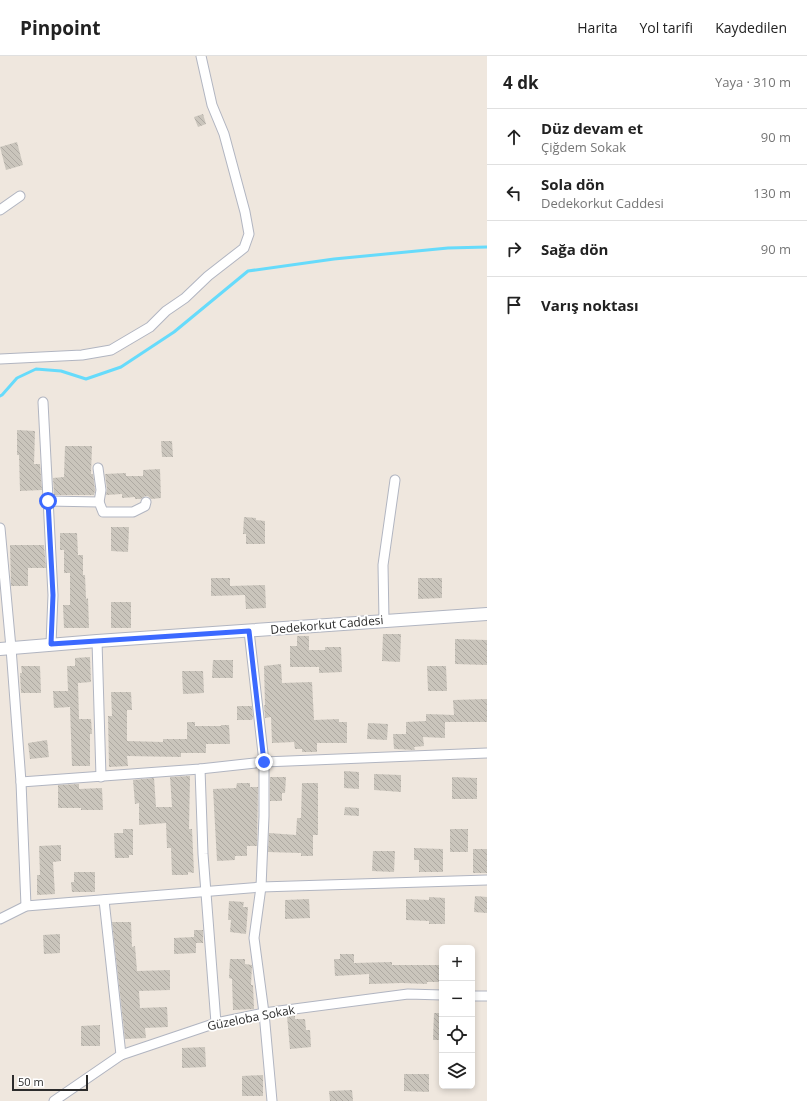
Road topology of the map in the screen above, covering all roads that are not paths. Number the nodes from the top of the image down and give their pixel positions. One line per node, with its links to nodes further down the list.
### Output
1 (200, 56): 4 (street)
2 (20, 196): 3 (street)
3 (0, 210)
4 (0, 359)
5 (43, 402): 8 (street)
6 (98, 468): 9 (street)
7 (395, 480): 13 (street)
8 (48, 501): 9 (street); 16 (street)
9 (100, 502): 10 (street)
10 (146, 502)
11 (0, 528): 17 (street)
12 (487, 614): 13 (street, Dedekorkut Caddesi)
13 (384, 620): 14 (street, Dedekorkut Caddesi)
14 (249, 631): 15 (street, Dedekorkut Caddesi); 19 (street)
15 (97, 641): 16 (street, Dedekorkut Caddesi); 21 (street)
16 (51, 644): 17 (street, Dedekorkut Caddesi)
17 (6, 649): 22 (street)
18 (487, 753): 19 (street)
19 (264, 762): 20 (street); 24 (street)
20 (200, 769): 21 (street); 25 (street)
21 (100, 777): 22 (street)
22 (21, 782): 27 (street)
23 (487, 880): 24 (street)
24 (261, 887): 25 (street); 32 (street)
25 (206, 892): 26 (street); 33 (street)
26 (104, 900): 27 (street); 34 (street)
27 (26, 906): 28 (street)
28 (0, 919)
29 (439, 995): 32 (street, Güzeloba Sokak)
30 (475, 996): 31 (street)
31 (487, 996)
32 (264, 1013): 33 (street, Güzeloba Sokak); 36 (street)
33 (216, 1023): 34 (street, Güzeloba Sokak)
34 (121, 1055): 35 (street, Güzeloba Sokak)
35 (54, 1101)
36 (272, 1101)

